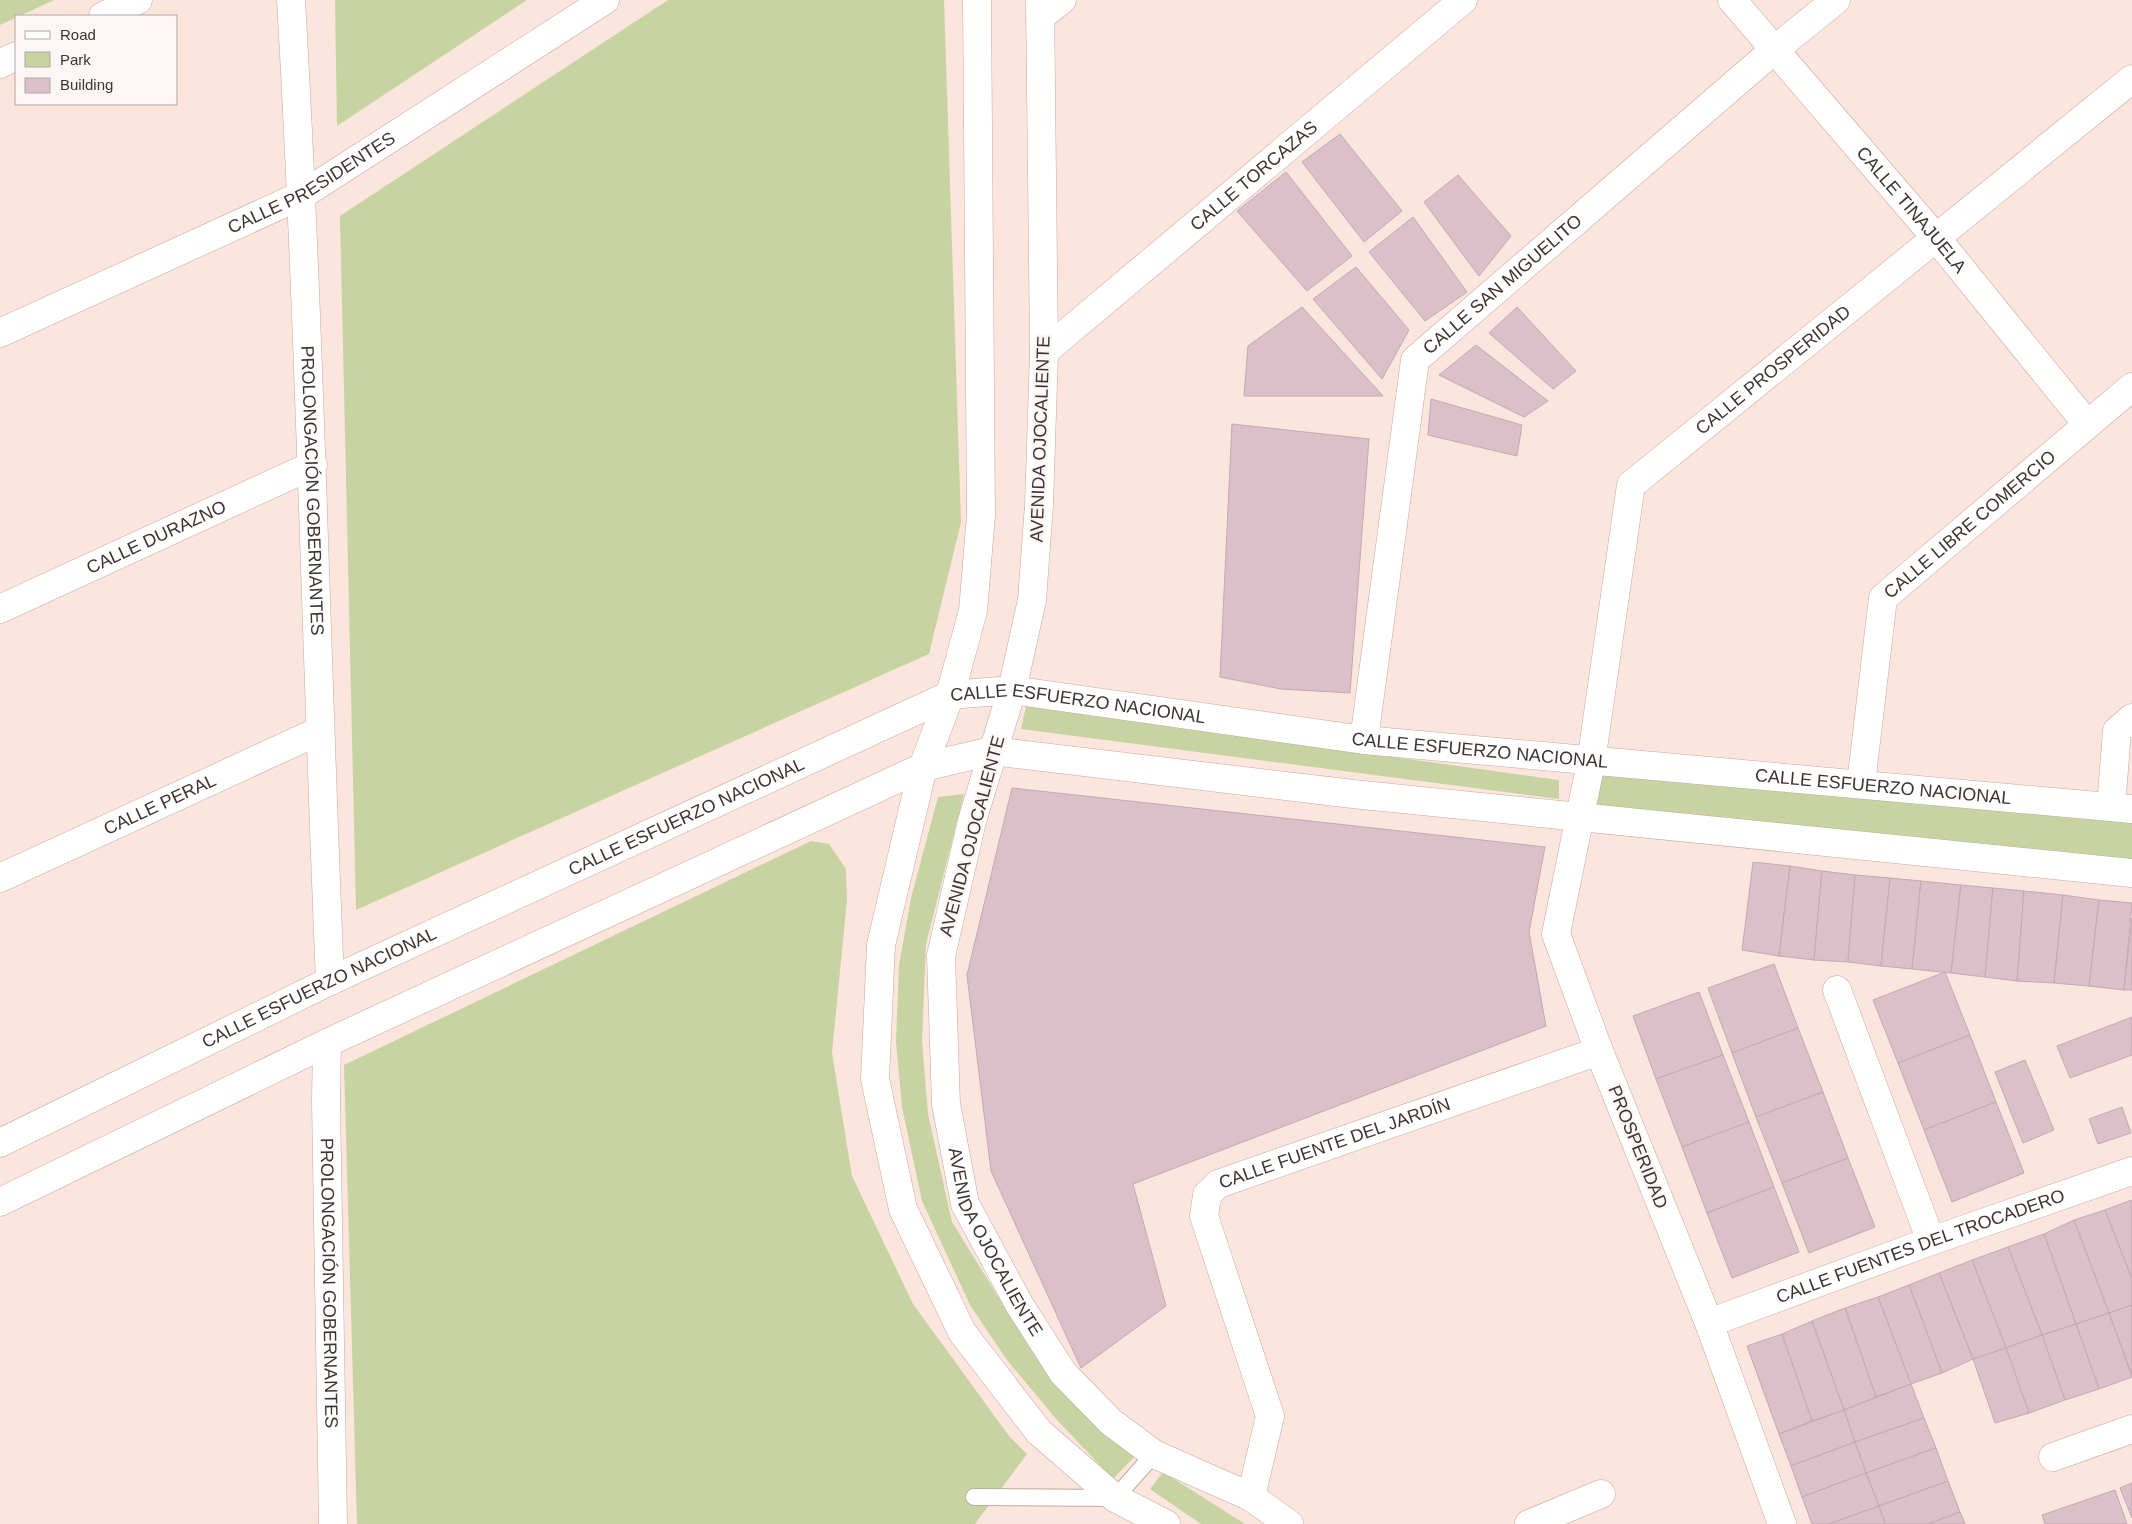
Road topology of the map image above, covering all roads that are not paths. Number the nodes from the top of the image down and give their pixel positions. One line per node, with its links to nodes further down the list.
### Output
1 (138, 0): 10 (street)
2 (291, 0): 15 (street, PROLONGACIÓN GOBERNANTES)
3 (605, 0): 15 (street, CALLE PRESIDENTES)
4 (976, 0): 24 (street)
5 (1062, 0): 9 (street)
6 (1463, 0): 18 (street, CALLE TORCAZAS)
7 (1732, 0): 11 (street, CALLE TINAJUELA)
8 (1836, 0): 11 (street, CALLE SAN MIGUELITO)
9 (1040, 8): 18 (street, AVENIDA OJOCALIENTE)
10 (105, 15)
11 (1774, 50): 16 (street, CALLE TINAJUELA); 27 (street, CALLE SAN MIGUELITO)
12 (15, 56): 13 (street)
13 (0, 64)
14 (2132, 79): 16 (street, CALLE PROSPERIDAD)
15 (302, 195): 17 (street, CALLE PRESIDENTES); 21 (street, PROLONGACIÓN GOBERNANTES)
16 (1937, 239): 20 (street, CALLE TINAJUELA); 29 (street, CALLE PROSPERIDAD)
17 (0, 333)
18 (1044, 352): 23 (street, AVENIDA OJOCALIENTE)
19 (2132, 387): 20 (street, CALLE LIBRE COMERCIO)
20 (2087, 424): 31 (street, CALLE LIBRE COMERCIO)
21 (313, 465): 22 (street, CALLE DURAZNO); 26 (street, PROLONGACIÓN GOBERNANTES)
22 (0, 609)
23 (1012, 690): 24 (street, CALLE ESFUERZO NACIONAL); 27 (street, CALLE ESFUERZO NACIONAL); 28 (street, AVENIDA OJOCALIENTE)
24 (950, 695): 30 (street); 36 (street, CALLE ESFUERZO NACIONAL)
25 (2132, 718): 32 (street)
26 (319, 731): 35 (street, CALLE PERAL); 36 (street, PROLONGACIÓN GOBERNANTES)
27 (1364, 740): 29 (street, CALLE ESFUERZO NACIONAL)
28 (992, 751): 30 (street); 33 (street); 46 (street, AVENIDA OJOCALIENTE)
29 (1591, 762): 31 (street, CALLE ESFUERZO NACIONAL); 33 (street, PROSPERIDAD)
30 (923, 767): 38 (street); 51 (street)
31 (1861, 784): 32 (street, CALLE ESFUERZO NACIONAL)
32 (2122, 808)
33 (1579, 817): 34 (street); 39 (street, PROSPERIDAD)
34 (2132, 873)
35 (0, 878)
36 (330, 981): 40 (street, CALLE ESFUERZO NACIONAL)
37 (1837, 990): 43 (street)
38 (327, 1043): 42 (street); 53 (street, PROLONGACIÓN GOBERNANTES)
39 (1599, 1051): 44 (street, PROSPERIDAD); 50 (street, CALLE FUENTE DEL JARDÍN)
40 (0, 1143)
41 (2132, 1171): 43 (street, CALLE FUENTES DEL TROCADERO)
42 (0, 1202)
43 (1931, 1241): 44 (street, CALLE FUENTES DEL TROCADERO)
44 (1709, 1323): 56 (street, PROSPERIDAD)
45 (2132, 1429): 47 (street)
46 (1154, 1454): 50 (street, AVENIDA OJOCALIENTE); 51 (lane)
47 (2053, 1457)
48 (1601, 1494): 52 (street)
49 (974, 1497): 51 (lane)
50 (1251, 1497): 55 (street, AVENIDA OJOCALIENTE)
51 (1115, 1498): 54 (street)
52 (1536, 1523)
53 (333, 1524)
54 (1166, 1524)
55 (1289, 1524)
56 (1782, 1524)

